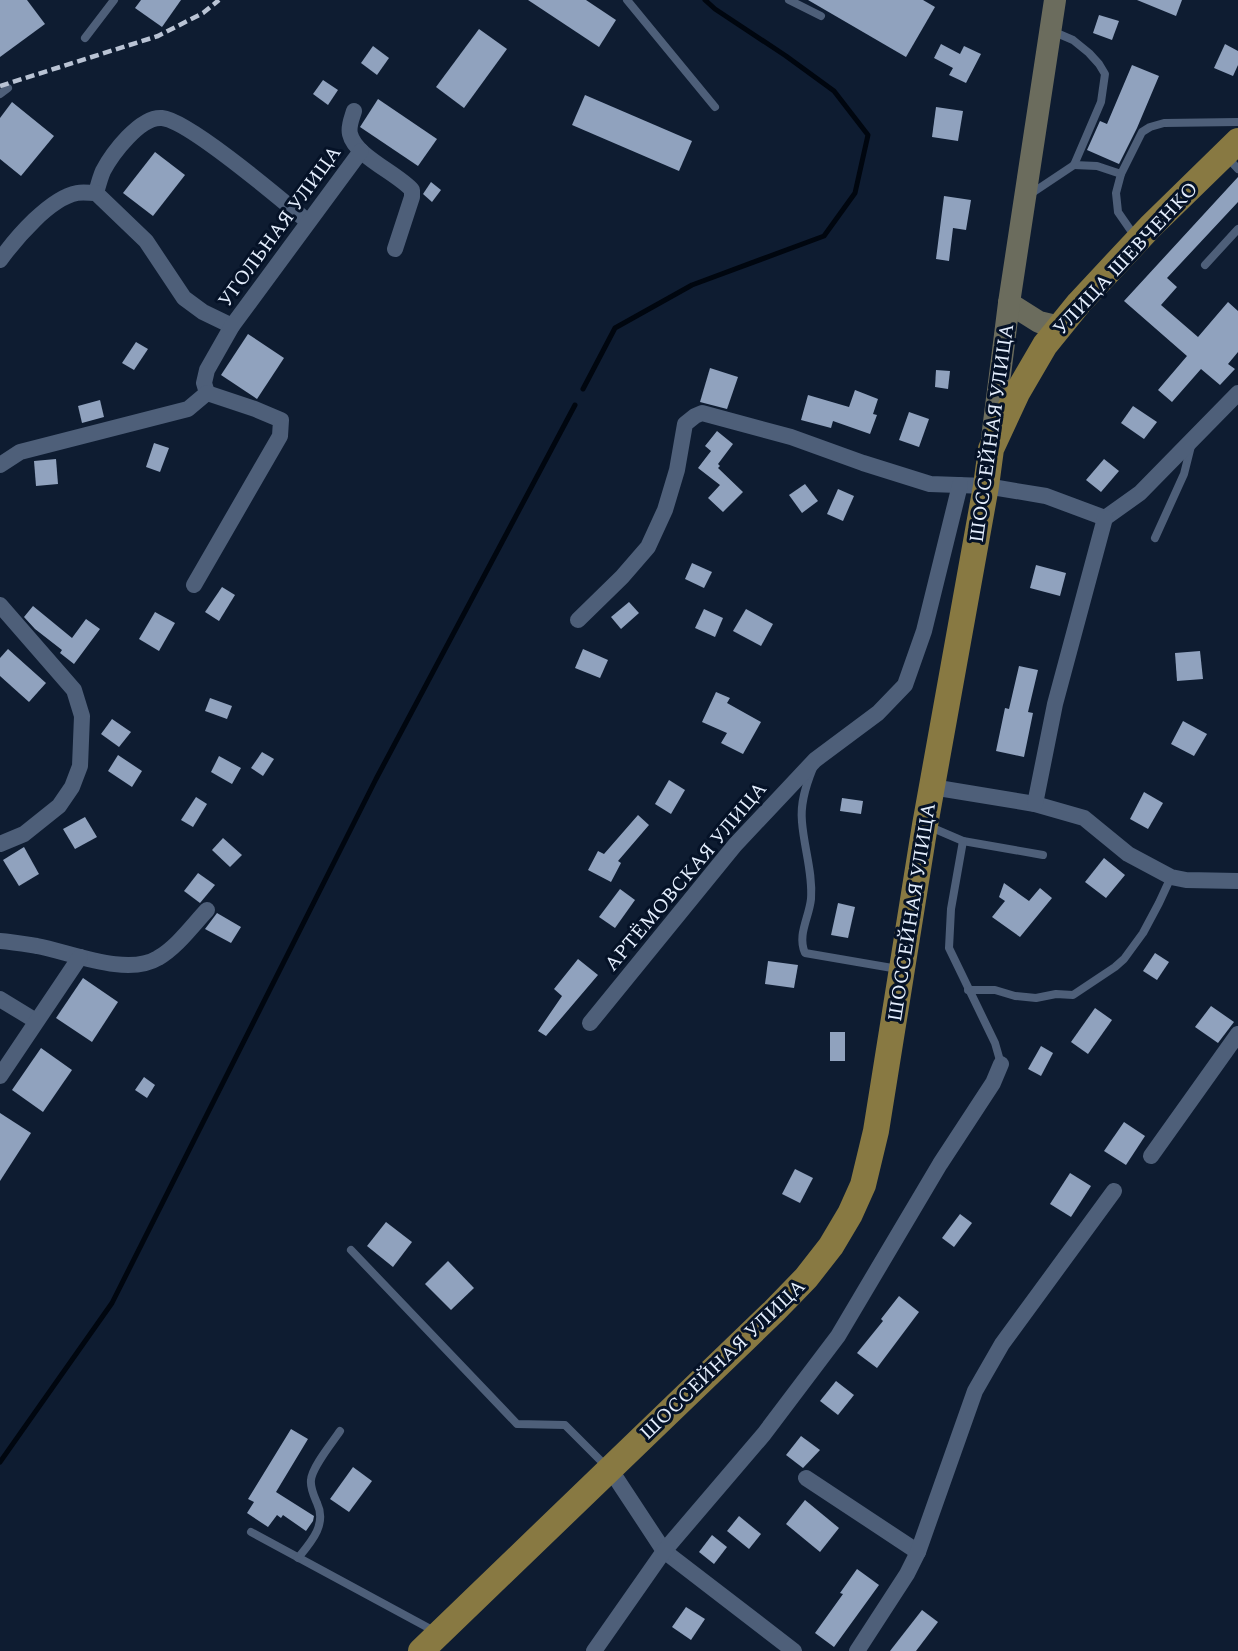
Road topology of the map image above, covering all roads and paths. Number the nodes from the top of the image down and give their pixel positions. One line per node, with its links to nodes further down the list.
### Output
1 (114, 0): 7 (lane)
2 (627, 0): 8 (lane)
3 (789, 0): 5 (lane)
4 (1055, 0): 6 (main road, ШОССЕЙНАЯ УЛИЦА)
5 (821, 16)
6 (1050, 30): 13 (lane); 16 (main road, ШОССЕЙНАЯ УЛИЦА)
7 (85, 38)
8 (715, 107)
9 (354, 111): 11 (street)
10 (1238, 122): 14 (lane)
11 (361, 151): 17 (street, УГОЛЬНАЯ УЛИЦА); 20 (street)
12 (1233, 155): 19 (main road, УЛИЦА ШЕВЧЕНКО)
13 (1074, 165): 14 (lane); 16 (lane)
14 (1121, 174): 19 (lane)
15 (96, 193): 17 (street); 21 (street); 24 (street, УГОЛЬНАЯ УЛИЦА)
16 (1026, 197): 23 (main road, ШОССЕЙНАЯ УЛИЦА)
17 (307, 221): 24 (street, УГОЛЬНАЯ УЛИЦА)
18 (1238, 229): 22 (lane)
19 (1138, 241): 25 (main road, УЛИЦА ШЕВЧЕНКО)
20 (395, 249)
21 (0, 260)
22 (1205, 265)
23 (1009, 303): 25 (main road); 29 (main road, ШОССЕЙНАЯ УЛИЦА)
24 (232, 326): 26 (street, УГОЛЬНАЯ УЛИЦА)
25 (1060, 327): 29 (main road, УЛИЦА ШЕВЧЕНКО)
26 (207, 393): 30 (street); 35 (street)
27 (1238, 393): 28 (street)
28 (1192, 439): 33 (street); 34 (lane)
29 (991, 449): 32 (main road, ШОССЕЙНАЯ УЛИЦА)
30 (0, 465)
31 (960, 486): 32 (street); 37 (street); 38 (street, АРТЁМОВСКАЯ УЛИЦА)
32 (986, 486): 33 (street); 39 (main road, ШОССЕЙНАЯ УЛИЦА)
33 (1105, 518): 40 (street)
34 (1155, 538)
35 (194, 585)
36 (0, 605): 43 (street)
37 (578, 620)
38 (815, 760): 50 (lane); 54 (street, АРТЁМОВСКАЯ УЛИЦА)
39 (932, 787): 40 (street); 41 (main road, ШОССЕЙНАЯ УЛИЦА)
40 (1035, 804): 45 (street)
41 (925, 825): 42 (lane); 50 (main road, ШОССЕЙНАЯ УЛИЦА)
42 (963, 841): 44 (lane); 51 (lane)
43 (0, 844)
44 (1043, 855)
45 (1171, 877): 46 (street); 51 (lane)
46 (1238, 881)
47 (207, 909): 49 (street)
48 (0, 941): 49 (street)
49 (80, 957): 53 (street)
50 (902, 970): 62 (main road, ШОССЕЙНАЯ УЛИЦА)
51 (968, 990): 56 (lane)
52 (0, 999): 53 (street)
53 (36, 1020): 57 (street)
54 (590, 1023)
55 (1238, 1034): 58 (street)
56 (1002, 1064): 65 (street)
57 (0, 1076)
58 (1151, 1156)
59 (1114, 1191): 66 (street)
60 (351, 1250): 62 (lane)
61 (340, 1431): 67 (lane)
62 (610, 1469): 65 (street); 68 (main road, ШОССЕЙНАЯ УЛИЦА)
63 (806, 1478): 66 (street)
64 (251, 1532): 67 (lane)
65 (664, 1551): 70 (street); 71 (street)
66 (918, 1552): 72 (street)
67 (298, 1557): 68 (lane)
68 (439, 1633): 69 (main road, ШОССЕЙНАЯ УЛИЦА)
69 (421, 1651)
70 (594, 1651)
71 (794, 1651)
72 (857, 1651)

